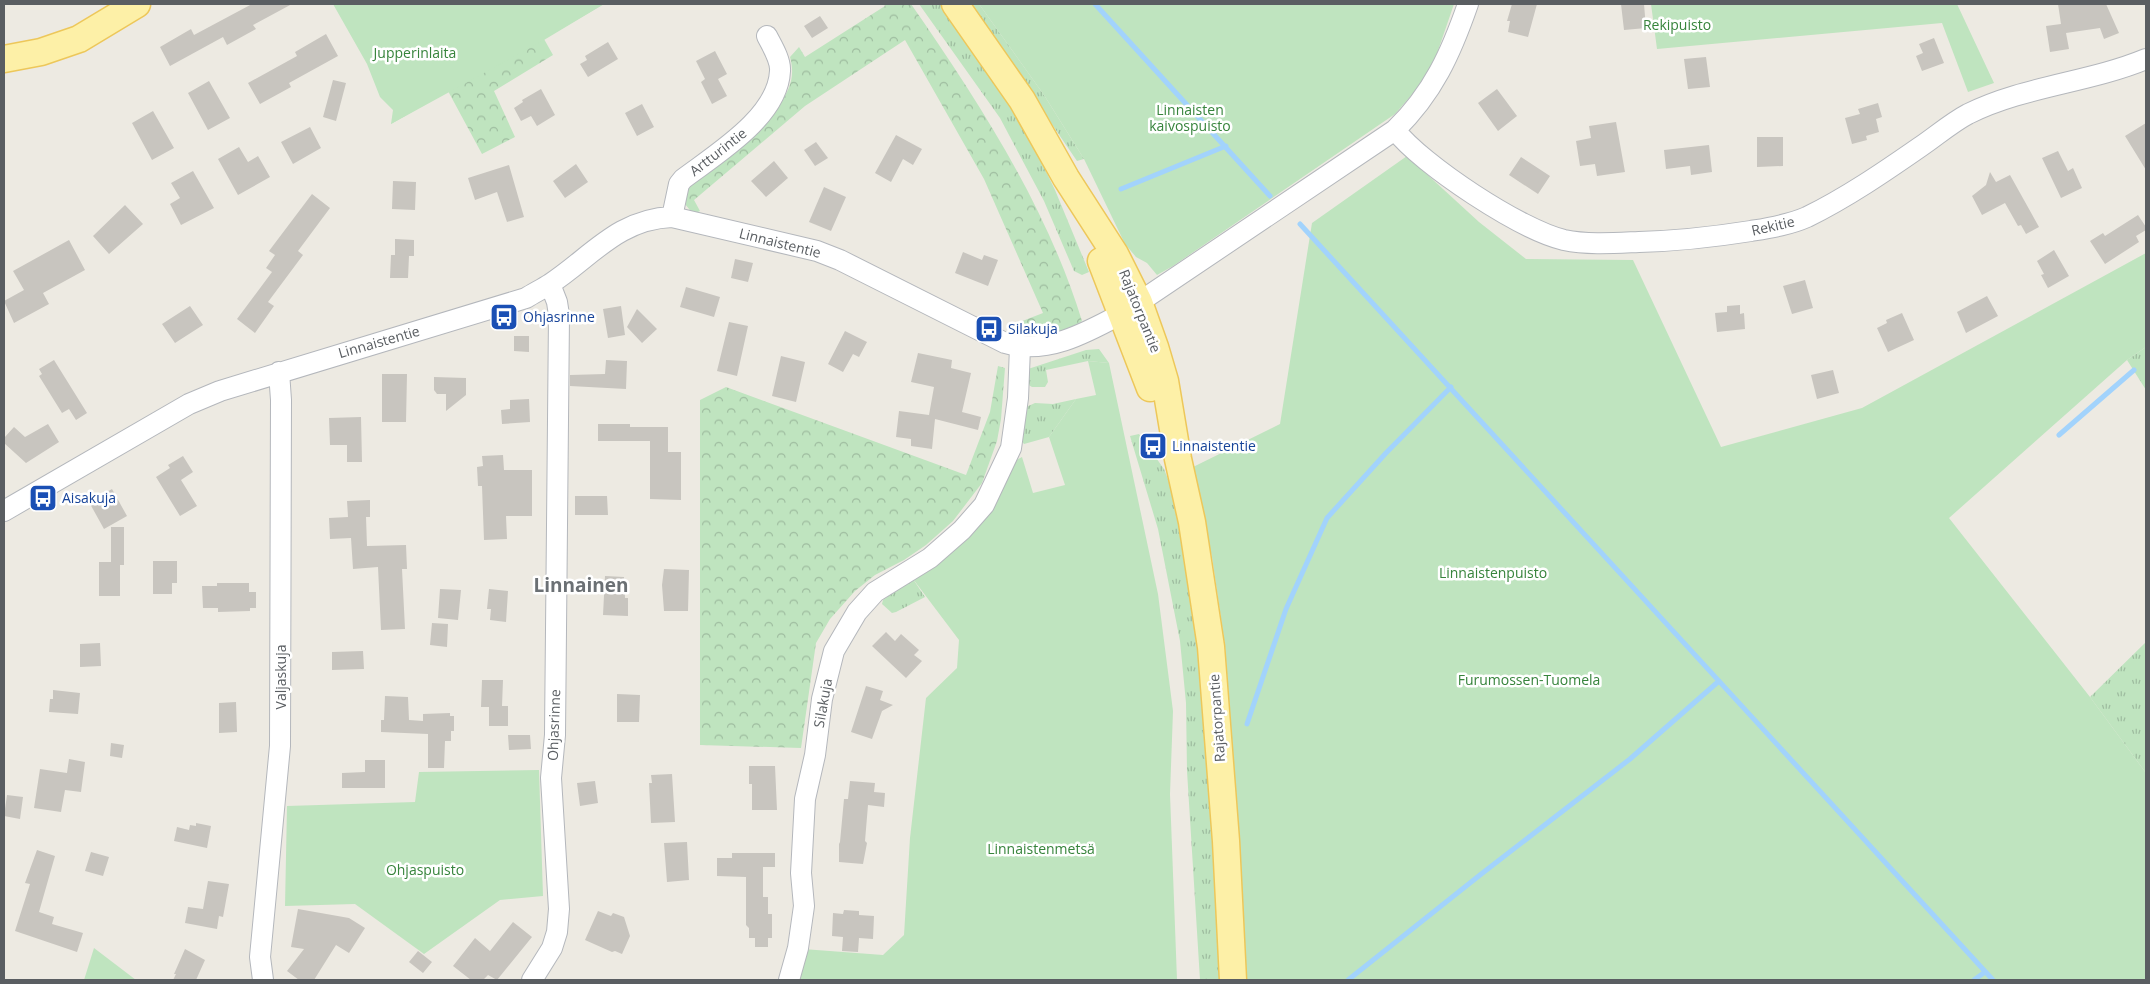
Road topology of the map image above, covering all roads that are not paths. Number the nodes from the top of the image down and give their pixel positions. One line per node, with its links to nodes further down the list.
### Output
1 (136, 4): 5 (main road)
2 (955, 4): 10 (main road, Rajatorpantie)
3 (1468, 4): 7 (street, Linnaistentie)
4 (766, 36): 8 (street, Artturintie)
5 (4, 59)
6 (2146, 59): 7 (street, Rekitie)
7 (1395, 130): 10 (street, Linnaistentie)
8 (672, 217): 9 (street, Linnaistentie); 11 (street, Linnaistentie)
9 (550, 284): 12 (street, Linnaistentie); 15 (street, Ohjasrinne)
10 (1131, 307): 11 (street, Linnaistentie); 17 (main road, Rajatorpantie)
11 (1020, 347): 16 (street, Silakuja)
12 (278, 372): 13 (street, Linnaistentie); 14 (street, Valjaskuja)
13 (4, 511)
14 (264, 980)
15 (532, 980)
16 (789, 980)
17 (1233, 980)

